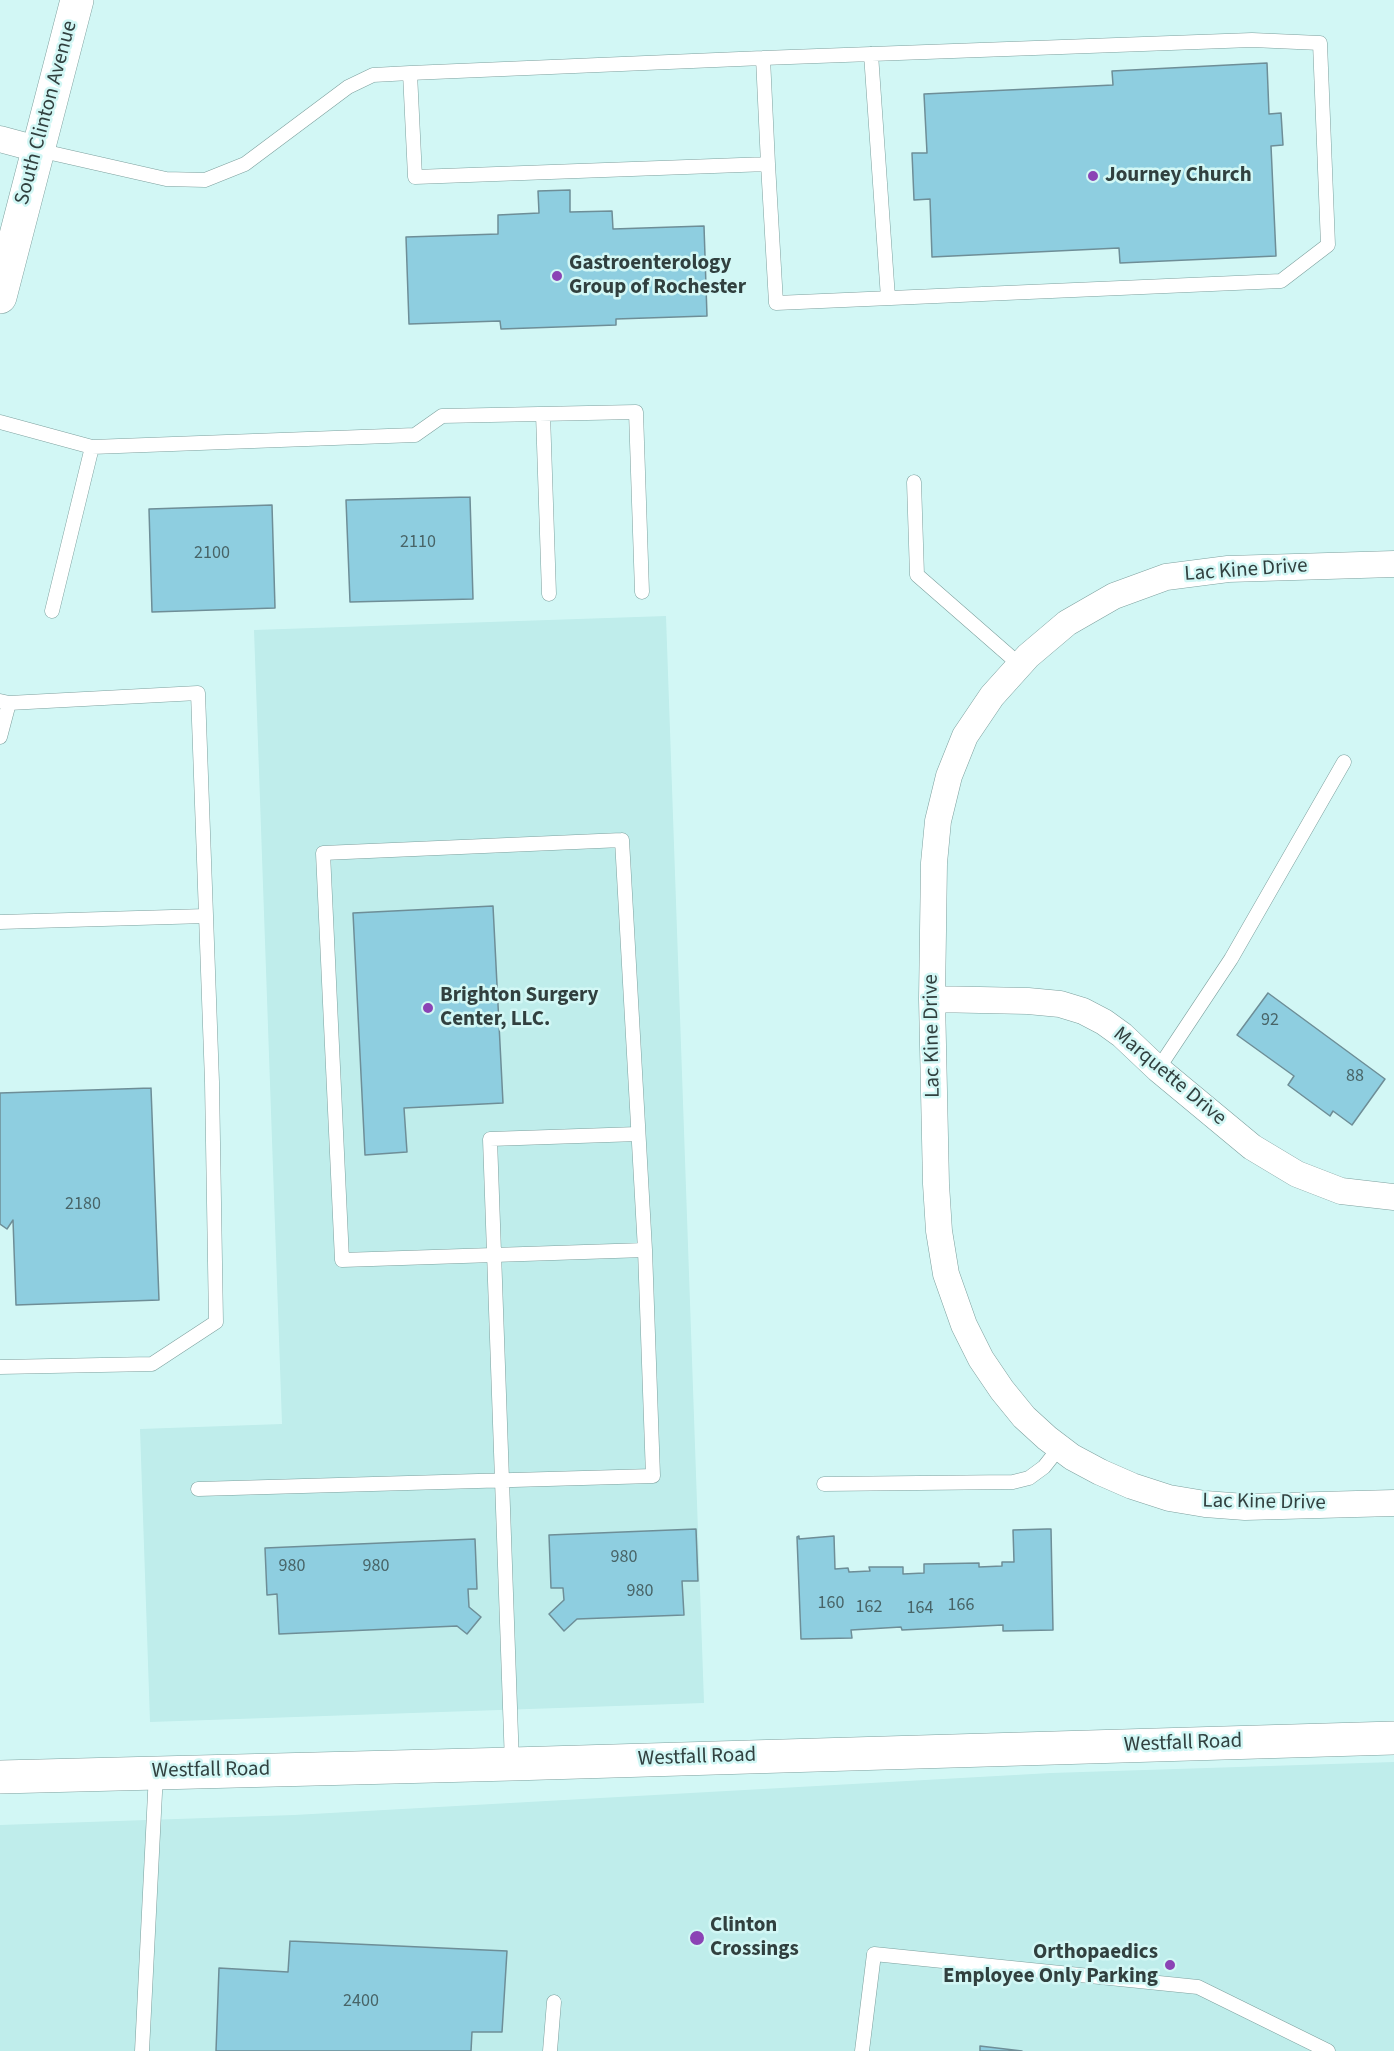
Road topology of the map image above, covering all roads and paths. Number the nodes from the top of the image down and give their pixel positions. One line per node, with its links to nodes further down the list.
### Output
1 (77, 0): 6 (street, South Clinton Avenue)
2 (871, 54): 3 (lane); 9 (lane); 9 (lane)
3 (763, 58): 4 (lane); 7 (lane)
4 (410, 73): 6 (lane); 7 (lane)
5 (0, 139): 6 (street)
6 (37, 149): 8 (street, South Clinton Avenue)
7 (768, 165): 9 (lane)
8 (0, 297)
9 (888, 298)
10 (543, 414): 12 (lane); 15 (lane); 16 (lane)
11 (0, 422): 12 (lane)
12 (92, 447): 17 (lane)
13 (914, 482): 18 (lane)
14 (1394, 564): 18 (street, Lac Kine Drive)
15 (642, 592)
16 (549, 594)
17 (52, 611)
18 (1020, 665): 24 (street, Lac Kine Drive)
19 (5, 702): 20 (lane); 22 (lane)
20 (0, 737)
21 (1344, 762): 25 (lane)
22 (206, 916): 23 (lane); 30 (lane)
23 (0, 922)
24 (932, 999): 25 (street, Marquette Drive); 31 (street, Lac Kine Drive)
25 (1158, 1069): 27 (street, Marquette Drive)
26 (638, 1134): 28 (lane); 29 (lane); 29 (lane)
27 (1394, 1197)
28 (645, 1250): 29 (lane); 32 (lane)
29 (494, 1256): 32 (lane)
30 (0, 1367)
31 (1059, 1448): 33 (lane); 35 (street, Lac Kine Drive)
32 (502, 1481): 34 (lane); 37 (lane)
33 (824, 1484)
34 (198, 1489)
35 (1394, 1503)
36 (1394, 1737): 37 (street, Westfall Road)
37 (512, 1764): 38 (street, Westfall Road)
38 (156, 1773): 39 (street, Westfall Road); 41 (lane)
39 (0, 1777)
40 (554, 2002): 42 (lane)
41 (142, 2051)
42 (550, 2051)
43 (862, 2051): 44 (lane)
44 (1328, 2051)

